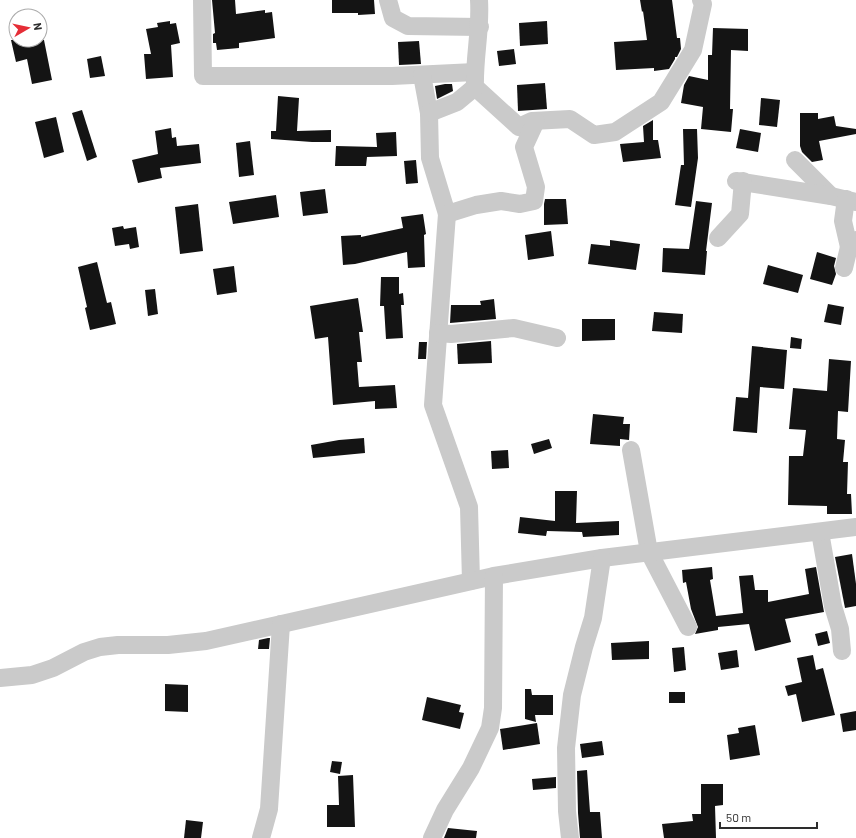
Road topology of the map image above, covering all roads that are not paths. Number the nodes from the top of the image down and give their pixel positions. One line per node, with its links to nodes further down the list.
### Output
1 (202, 0): 6 (street)
2 (388, 0): 5 (street)
3 (479, 0): 5 (street)
4 (702, 0): 9 (street)
5 (480, 27): 7 (street)
6 (422, 75): 7 (street); 8 (street)
7 (475, 79): 8 (street); 9 (street)
8 (429, 112): 12 (street)
9 (536, 121): 12 (street)
10 (795, 160): 11 (street)
11 (844, 199): 13 (street); 14 (street)
12 (447, 214): 16 (street)
13 (718, 238)
14 (852, 243): 15 (street)
15 (844, 268)
16 (438, 332): 17 (street); 24 (street)
17 (558, 338)
18 (631, 450): 21 (street)
19 (856, 527): 20 (street)
20 (820, 532): 21 (street); 27 (street)
21 (649, 552): 22 (street); 26 (street)
22 (602, 558): 23 (street); 31 (street)
23 (494, 576): 24 (street); 30 (street)
24 (472, 581): 25 (street)
25 (281, 624): 28 (street); 29 (street)
26 (688, 627)
27 (842, 652)
28 (0, 678)
29 (261, 838)
30 (432, 838)
31 (570, 838)

